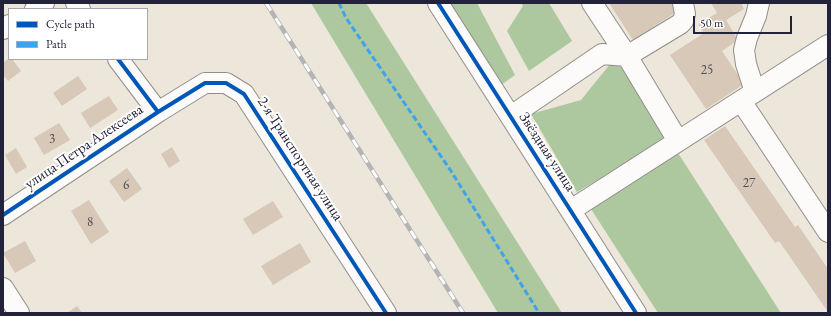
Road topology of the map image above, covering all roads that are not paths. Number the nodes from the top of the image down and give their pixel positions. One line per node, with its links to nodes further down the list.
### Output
1 (438, 3): 10 (street, Звёздная улица)
2 (592, 3): 6 (street)
3 (683, 3): 6 (street)
4 (759, 3): 8 (street)
5 (828, 45): 8 (street)
6 (627, 56): 10 (street); 11 (street)
7 (119, 60): 9 (street)
8 (748, 96): 11 (street); 14 (street)
9 (158, 112): 13 (street, улица Петра Алексеева); 17 (street, 2-я Транспортная улица)
10 (510, 116): 12 (street, Звёздная улица)
11 (678, 141): 12 (street)
12 (571, 210): 18 (street, Звёздная улица)
13 (3, 215)
14 (828, 232)
15 (3, 288): 16 (street)
16 (19, 313)
17 (386, 313)
18 (636, 313)

